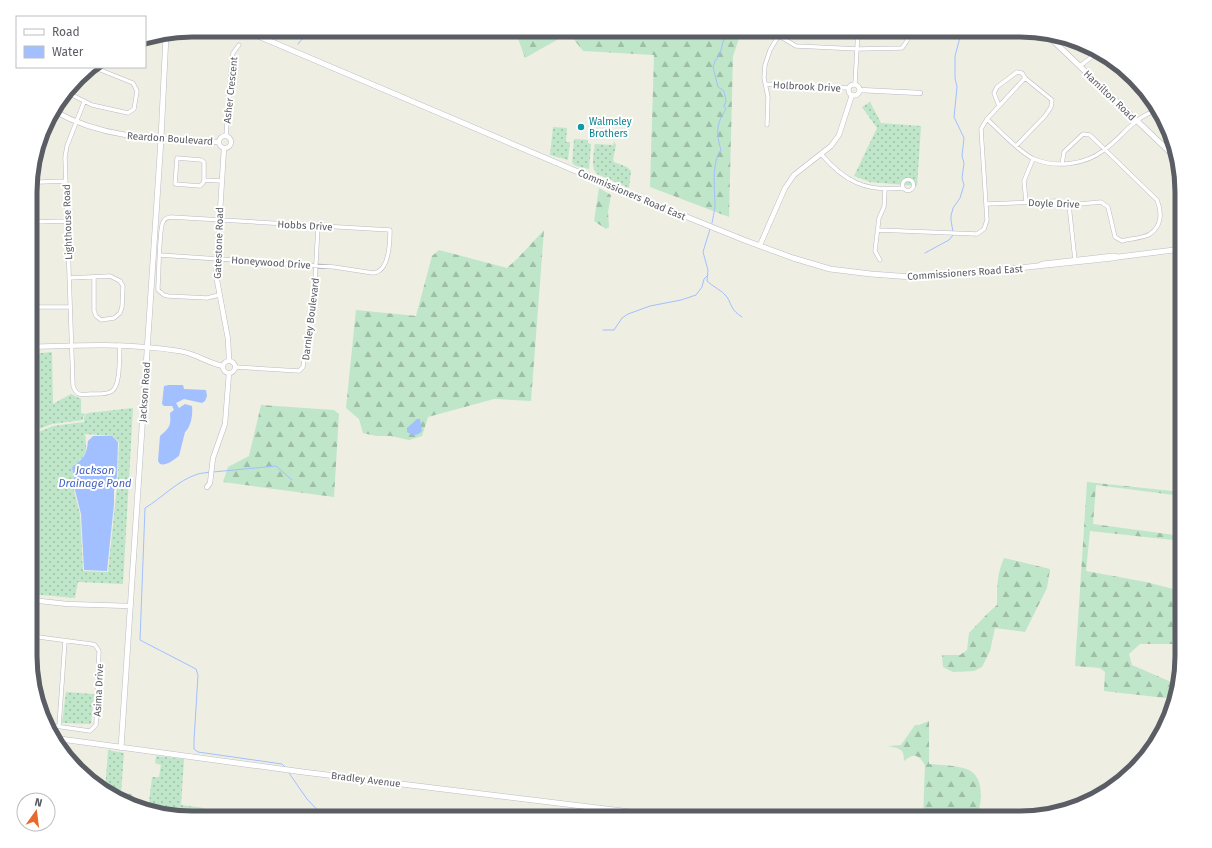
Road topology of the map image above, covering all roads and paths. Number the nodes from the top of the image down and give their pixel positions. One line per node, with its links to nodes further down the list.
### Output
1 (260, 37): 53 (main road, Commissioners Road East)
2 (778, 37): 14 (street)
3 (781, 37): 9 (street)
4 (858, 37): 9 (street)
5 (907, 37): 9 (street)
6 (166, 39): 30 (main road, Jackson Road)
7 (1053, 41): 11 (main road, Hamilton Road)
8 (239, 46): 29 (street, Asher Crescent)
9 (858, 49): 15 (street)
10 (1094, 56): 11 (street)
11 (1080, 66): 26 (main road, Hamilton Road)
12 (98, 69): 21 (street)
13 (1025, 78): 22 (street); 22 (street); 32 (street)
14 (766, 84): 16 (street, Holbrook Drive); 28 (street)
15 (855, 84): 16 (street); 17 (street)
16 (849, 88): 20 (street)
17 (860, 90): 18 (street); 20 (street)
18 (920, 93)
19 (71, 95): 21 (street)
20 (852, 95): 36 (street)
21 (84, 102): 27 (street, Lighthouse Road)
22 (999, 106): 25 (street)
23 (1153, 112): 26 (street)
24 (58, 113): 27 (street, Reardon Boulevard)
25 (987, 119): 32 (street); 46 (street)
26 (1136, 120): 34 (street); 35 (main road, Hamilton Road)
27 (77, 123): 30 (street, Reardon Boulevard); 41 (street, Lighthouse Road)
28 (766, 125)
29 (226, 136): 31 (street); 33 (street)
30 (160, 139): 31 (street, Reardon Boulevard); 71 (main road, Jackson Road)
31 (218, 142): 33 (street)
32 (1016, 146): 37 (street)
33 (224, 148): 42 (street, Gatestone Road)
34 (1104, 150): 38 (street); 38 (street, Doyle Drive); 47 (street, Doyle Drive)
35 (1170, 152)
36 (821, 154): 44 (street); 53 (street)
37 (1033, 159): 38 (street); 45 (street)
38 (1062, 164)
39 (204, 180): 39 (street); 42 (street)
40 (37, 181): 41 (street)
41 (66, 181): 49 (street, Lighthouse Road)
42 (221, 181): 48 (street, Gatestone Road)
43 (904, 188): 44 (street)
44 (885, 189): 52 (street)
45 (1026, 202): 46 (street, Doyle Drive); 47 (street, Doyle Drive)
46 (987, 204): 52 (street)
47 (1068, 205): 59 (street)
48 (219, 220): 51 (street, Hobbs Drive); 55 (street, Hobbs Drive); 57 (street, Gatestone Road)
49 (67, 221): 50 (street); 64 (street, Lighthouse Road)
50 (37, 222)
51 (318, 226): 60 (street, Darnley Boulevard); 62 (street, Hobbs Drive)
52 (878, 230): 58 (street)
53 (760, 245): 61 (main road, Commissioners Road East)
54 (1175, 250): 56 (main road, Commissioners Road East)
55 (160, 255): 57 (street, Honeywood Drive); 65 (street)
56 (1118, 257): 59 (main road, Commissioners Road East); 61 (main road, Commissioners Road East)
57 (217, 259): 60 (street, Honeywood Drive); 65 (street, Gatestone Road)
58 (880, 260)
59 (1075, 260): 61 (main road, Commissioners Road East)
60 (316, 265): 62 (street, Honeywood Drive); 74 (street, Darnley Boulevard)
61 (1038, 266)
62 (380, 272)
63 (94, 277): 63 (street); 64 (street)
64 (69, 278): 67 (street, Lighthouse Road)
65 (219, 295): 72 (street, Gatestone Road)
66 (37, 306): 67 (street)
67 (70, 307): 68 (street, Lighthouse Road)
68 (71, 345): 69 (street); 69 (street, Lighthouse Road); 70 (street)
69 (120, 345): 71 (street)
70 (37, 347)
71 (147, 348): 73 (street); 78 (main road, Jackson Road)
72 (229, 360): 73 (street); 74 (street)
73 (223, 366): 75 (street)
74 (236, 367): 75 (street)
75 (229, 373): 76 (street)
76 (207, 487)
77 (37, 601): 78 (street)
78 (130, 606): 84 (main road, Jackson Road)
79 (37, 637): 80 (street, Asima Drive)
80 (65, 641): 82 (street); 82 (street, Asima Drive)
81 (53, 725): 82 (street, Asima Drive)
82 (59, 726)
83 (61, 739): 84 (main road, Bradley Avenue)
84 (121, 748): 85 (main road, Bradley Avenue)
85 (623, 811)

